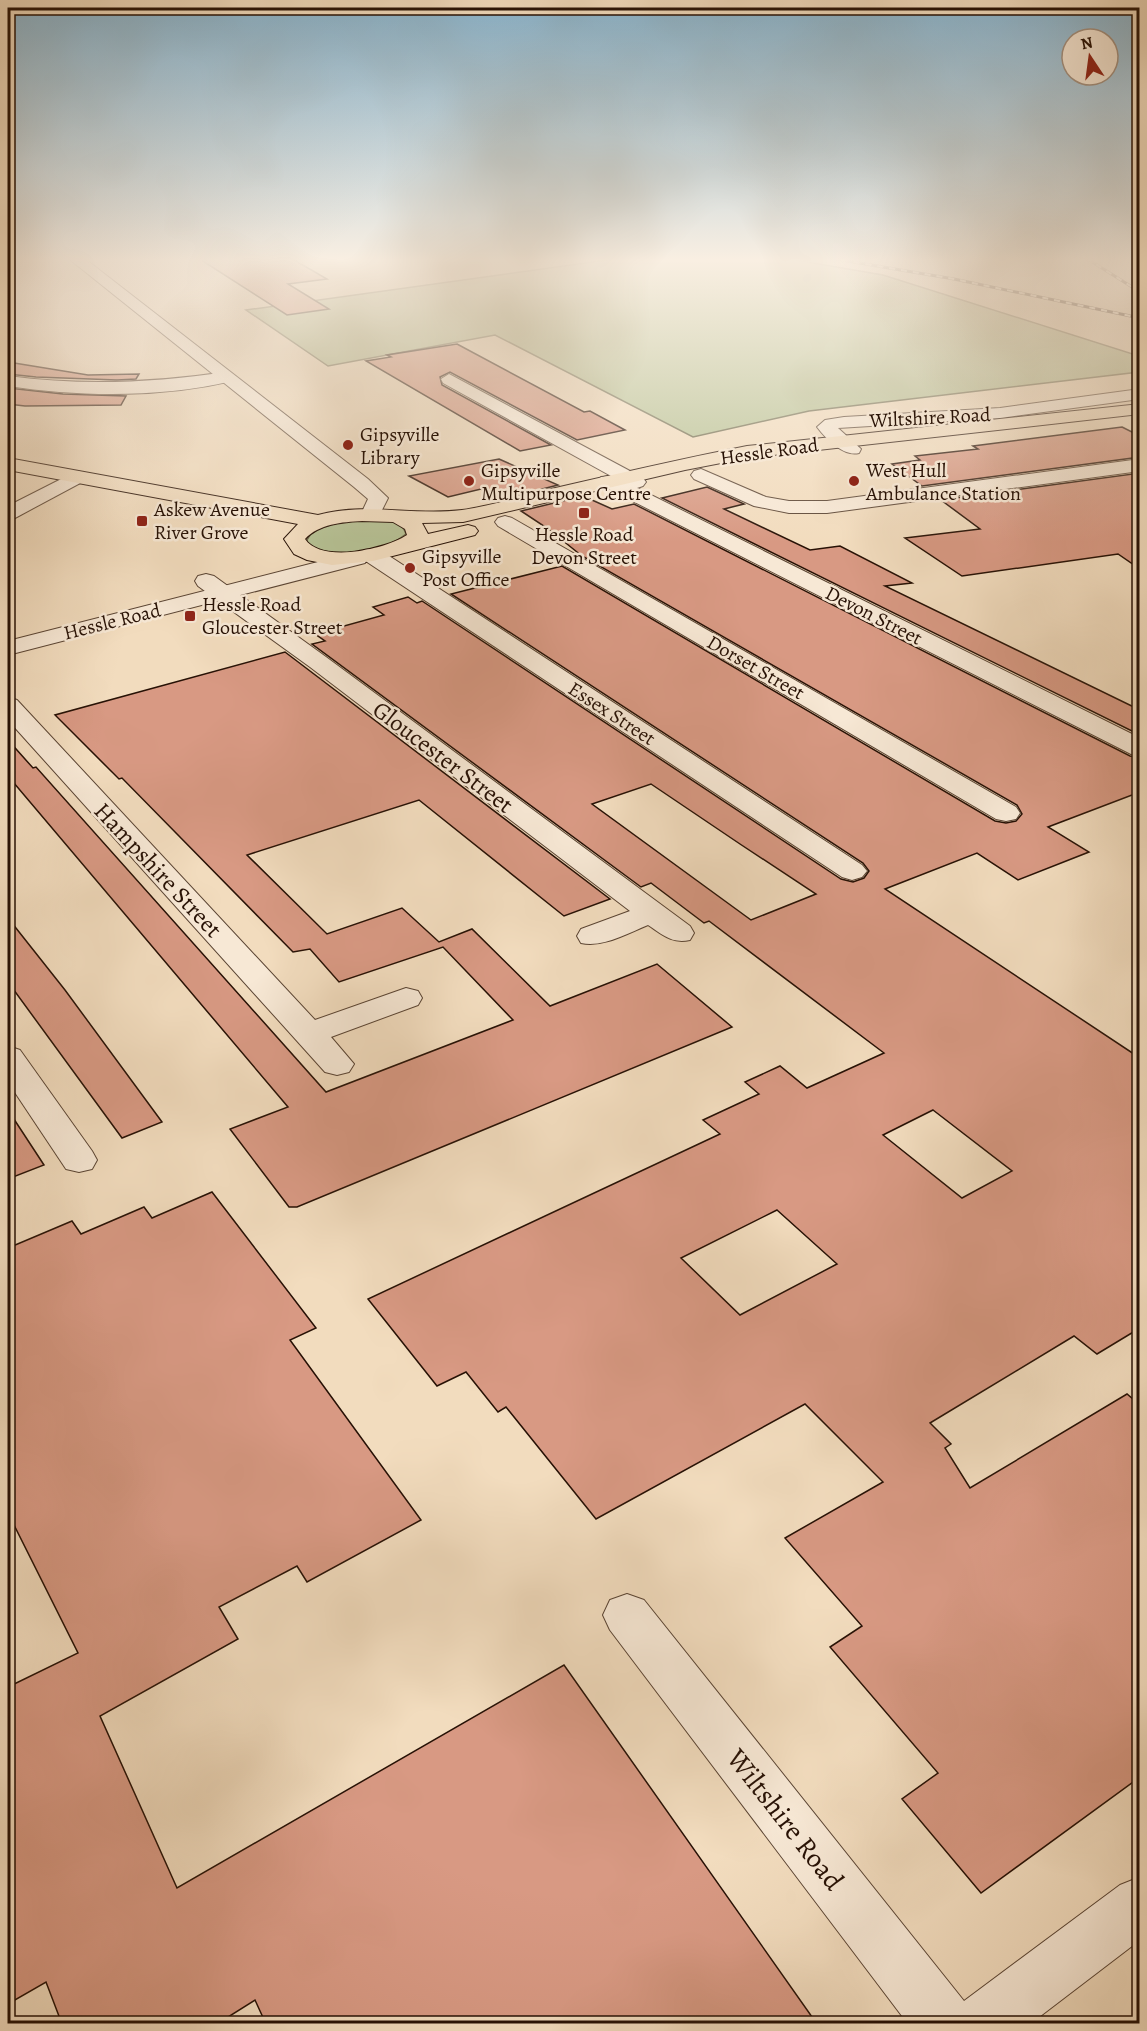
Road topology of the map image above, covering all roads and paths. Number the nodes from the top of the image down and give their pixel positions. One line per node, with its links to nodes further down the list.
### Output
1 (196, 353): 2 (street)
2 (226, 376): 4 (street); 17 (street)
3 (449, 379): 14 (street, Devon Street)
4 (8, 381)
5 (1140, 394): 8 (street, Wiltshire Road)
6 (1140, 410): 8 (main road, Hessle Road)
7 (1140, 416): 8 (main road, Hessle Road)
8 (847, 445): 11 (main road, Hessle Road); 14 (main road, Hessle Road)
9 (8, 464): 12 (main road)
10 (1140, 465): 11 (street)
11 (701, 475): 14 (main road, Hessle Road)
12 (77, 477): 15 (street); 20 (main road)
13 (8, 482): 15 (main road)
14 (628, 485): 19 (main road, Hessle Road); 21 (main road, Hessle Road); 30 (street, Devon Street)
15 (51, 490): 16 (street); 18 (main road)
16 (8, 514)
17 (371, 514): 19 (main road, Hessle Road); 20 (main road, Hessle Road)
18 (183, 516)
19 (403, 518): 24 (main road)
20 (320, 522): 23 (main road)
21 (505, 522): 24 (main road, Hessle Road); 31 (street, Dorset Street)
22 (271, 534): 23 (main road, Hessle Road)
23 (295, 543): 25 (main road, Hessle Road); 26 (street, Hessle Road)
24 (410, 545): 25 (main road, Hessle Road)
25 (364, 557): 26 (street, Hessle Road); 32 (street, Essex Street)
26 (215, 587): 27 (street, Hessle Road); 28 (street, Hessle Road); 33 (street, Gloucester Street)
27 (8, 631)
28 (8, 648)
29 (8, 705): 37 (street, Hampshire Street)
30 (1140, 748)
31 (1006, 813)
32 (852, 871)
33 (651, 913): 34 (street, Gloucester Street); 35 (street)
34 (679, 933)
35 (592, 936)
36 (406, 998): 37 (street)
37 (309, 1034): 39 (street, Hampshire Street)
38 (8, 1057): 40 (street)
39 (337, 1064)
40 (79, 1160)
41 (627, 1615): 43 (street, Wiltshire Road)
42 (1140, 1905): 44 (street)
43 (945, 2024)
44 (982, 2024)

